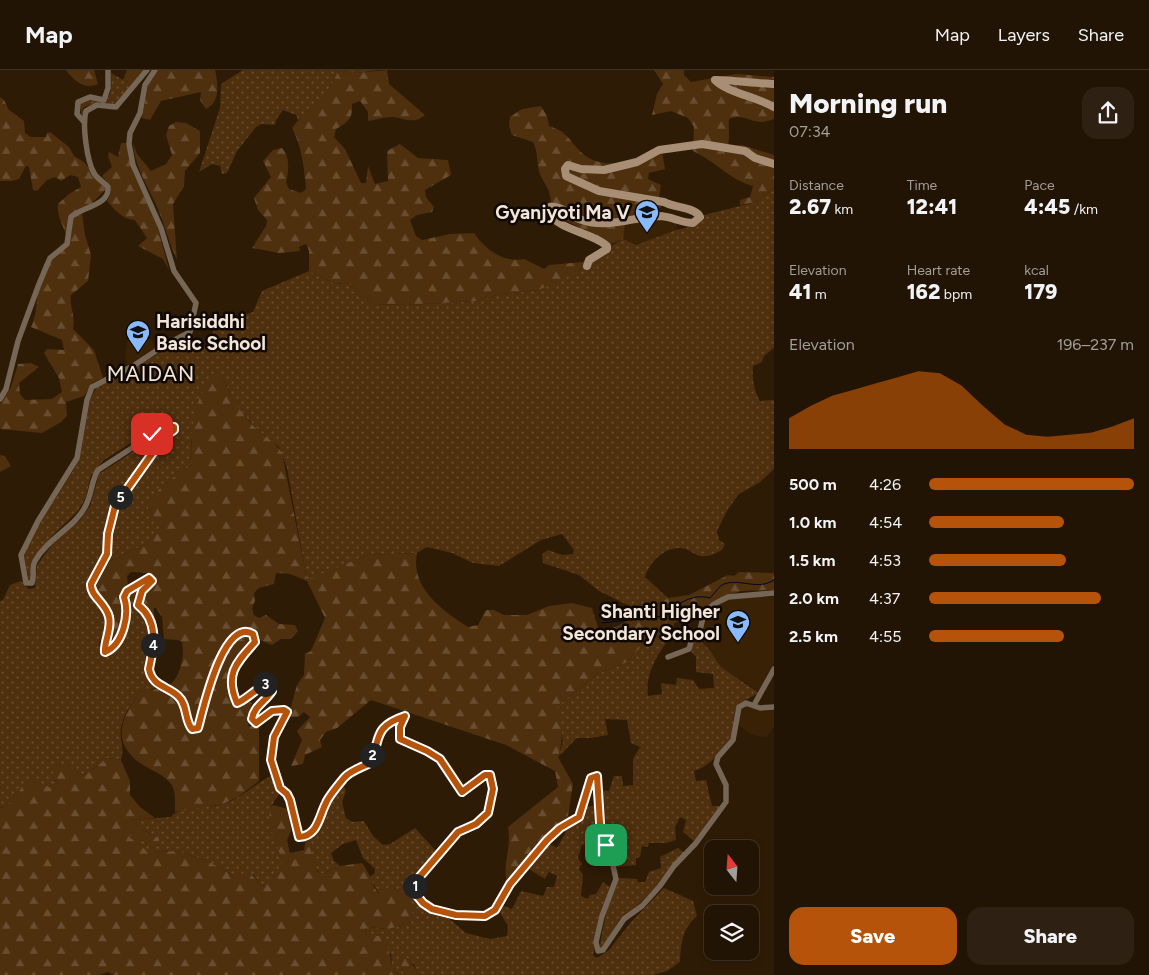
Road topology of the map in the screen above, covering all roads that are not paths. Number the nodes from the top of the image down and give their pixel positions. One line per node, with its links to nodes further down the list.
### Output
1 (108, 70): 6 (street)
2 (147, 70): 6 (street)
3 (155, 70): 13 (street)
4 (774, 84): 5 (street)
5 (774, 107)
6 (84, 122): 9 (street)
7 (774, 164): 8 (street)
8 (587, 266)
9 (0, 399)
10 (774, 593): 11 (street)
11 (668, 657)
12 (774, 669): 13 (street)
13 (754, 705): 14 (street)
14 (774, 708)

